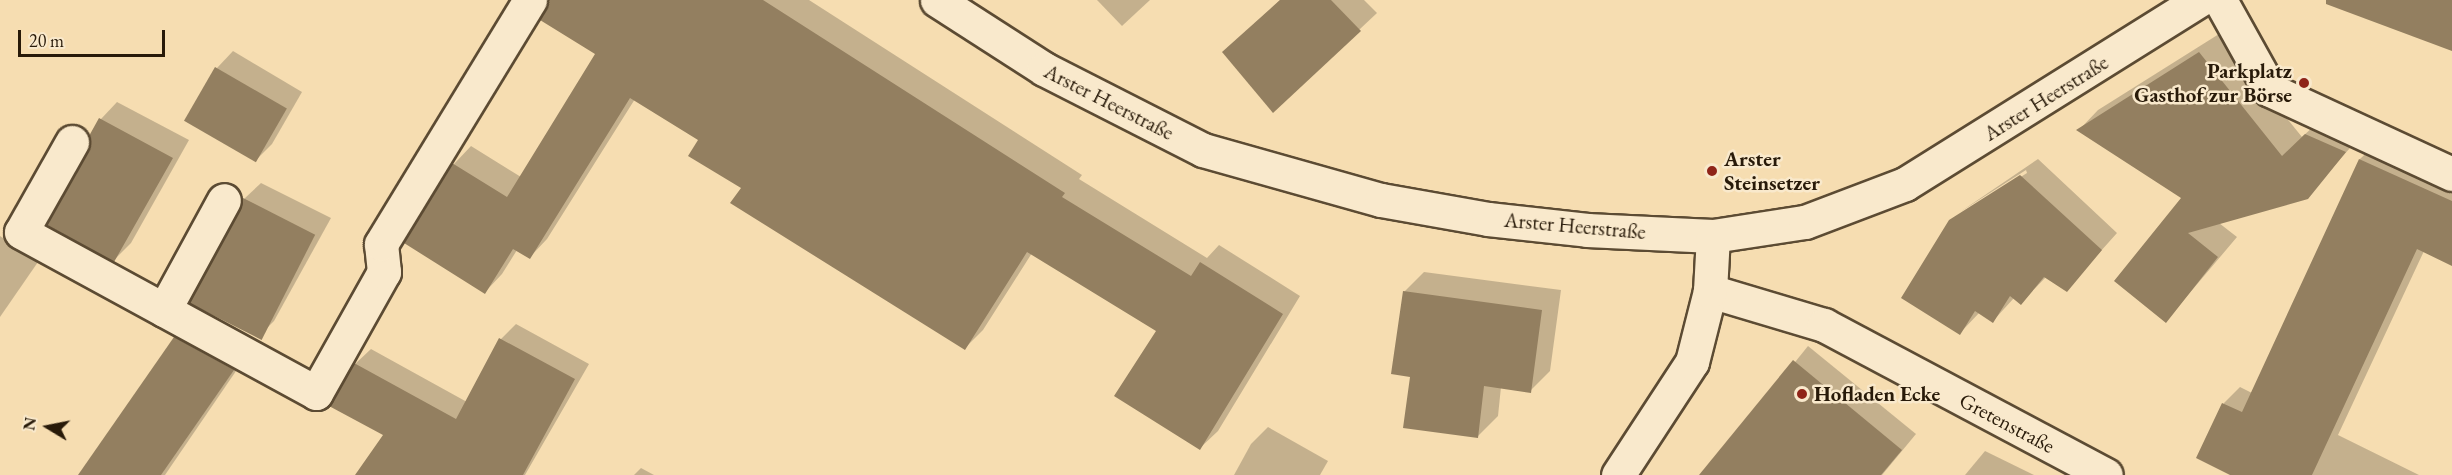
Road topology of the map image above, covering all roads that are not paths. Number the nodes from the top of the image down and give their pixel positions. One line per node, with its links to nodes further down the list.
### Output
1 (530, 0): 10 (street)
2 (937, 0): 8 (street, Arster Heerstraße)
3 (2200, 0): 8 (street, Arster Heerstraße)
4 (2220, 0): 6 (street)
5 (72, 142): 10 (street)
6 (2452, 174)
7 (224, 200): 10 (street)
8 (1713, 236): 9 (street)
9 (1710, 291): 11 (street); 12 (street, Gretenstraße)
10 (164, 310)
11 (1618, 475)
12 (2106, 475)

